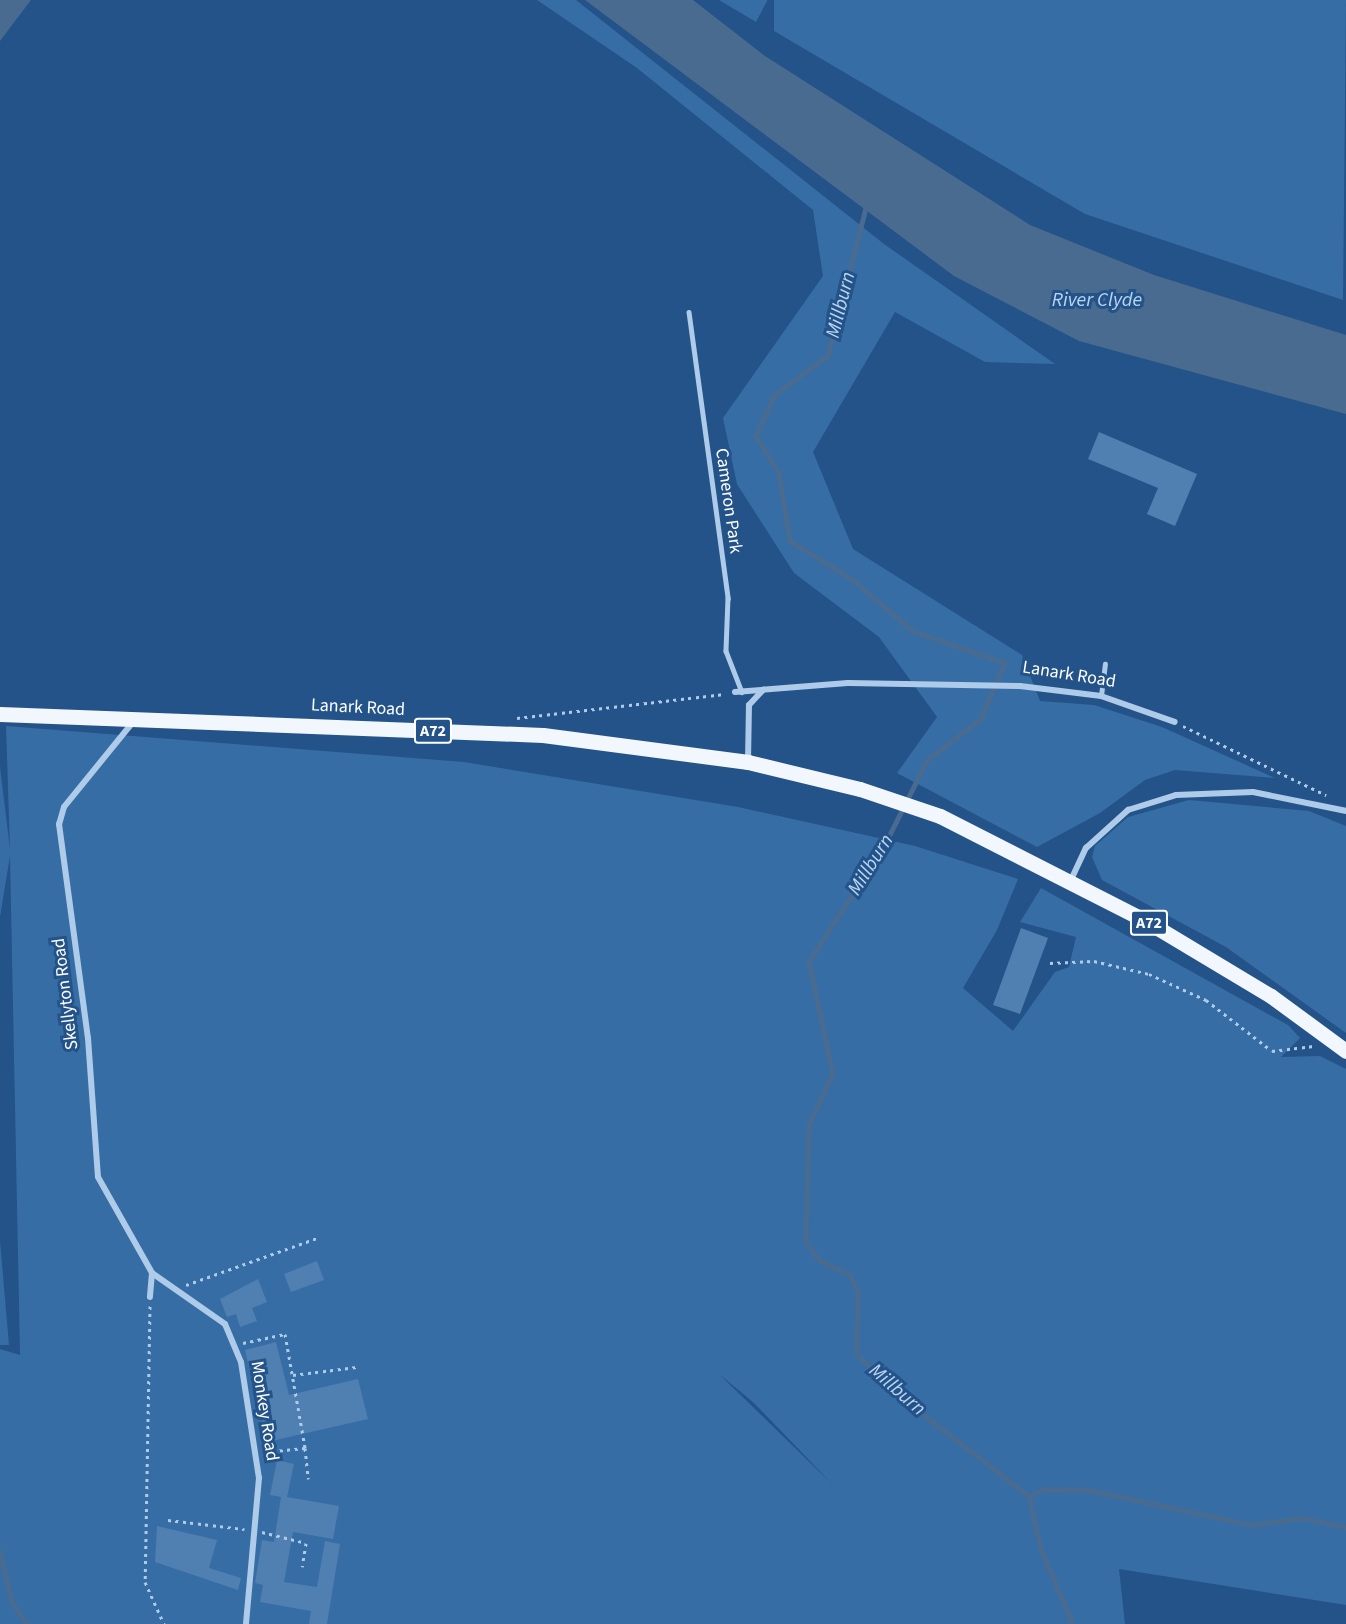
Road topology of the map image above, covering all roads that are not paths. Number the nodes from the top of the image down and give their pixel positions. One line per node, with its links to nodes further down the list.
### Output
1 (689, 312): 4 (lane, Cameron Park)
2 (1105, 664): 5 (lane)
3 (763, 690): 4 (street, Lanark Road); 5 (street, Lanark Road); 9 (street)
4 (738, 692)
5 (1101, 696): 8 (street, Lanark Road)
6 (0, 714): 7 (main road, Lanark Road / A72)
7 (133, 722): 9 (main road, Lanark Road / A72); 13 (street, Skellyton Road)
8 (1175, 722)
9 (748, 762): 11 (main road, Lanark Road / A72)
10 (1346, 811): 11 (street)
11 (1069, 882): 12 (main road, Lanark Road / A72)
12 (1346, 1051)
13 (152, 1274): 14 (street); 15 (street, Monkey Road)
14 (150, 1297)
15 (246, 1624)

